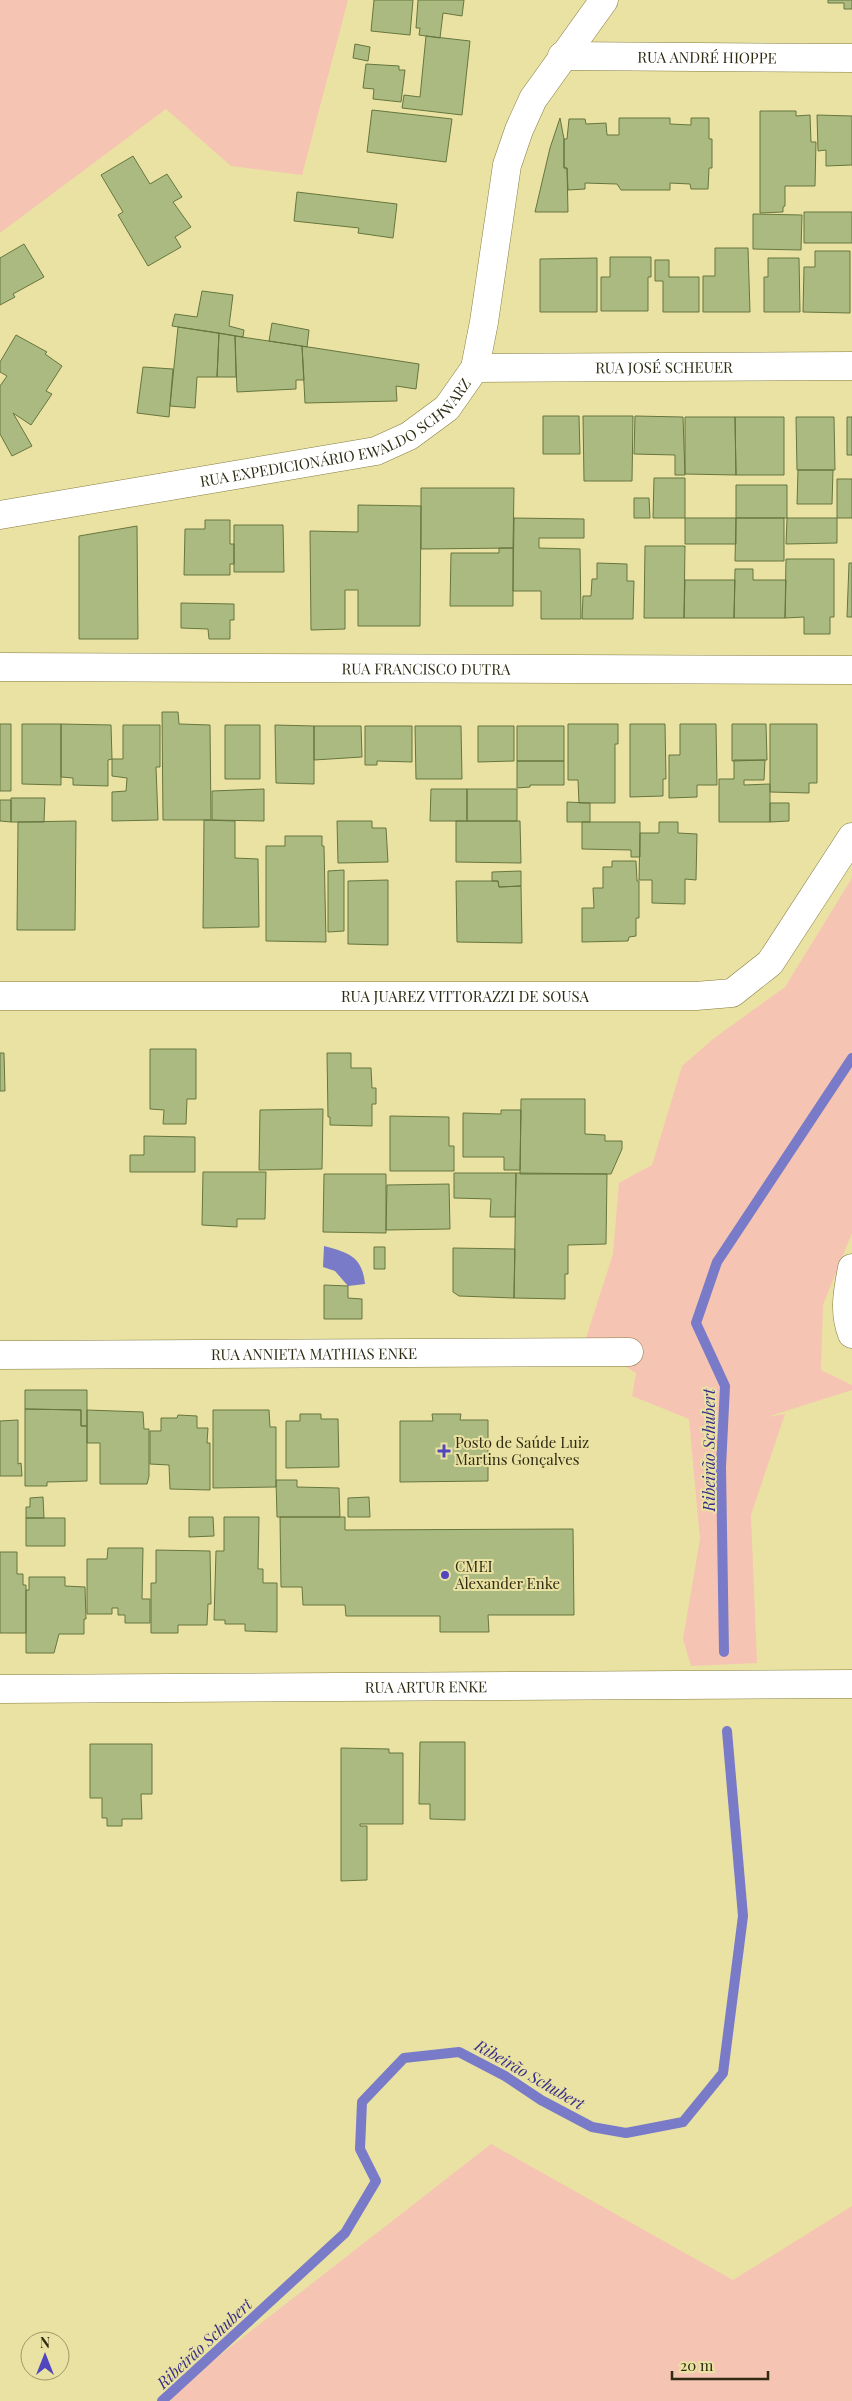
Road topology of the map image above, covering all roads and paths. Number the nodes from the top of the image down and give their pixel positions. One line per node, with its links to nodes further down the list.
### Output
1 (604, 0): 2 (street, RUA EXPEDICIONÁRIO EWALDO SCHWARZ)
2 (562, 56): 3 (street, RUA ANDRÉ HIOPPE); 5 (street, RUA EXPEDICIONÁRIO EWALDO SCHWARZ)
3 (852, 58)
4 (852, 366): 5 (street, RUA JOSÉ SCHEUER)
5 (475, 368): 6 (street, RUA EXPEDICIONÁRIO EWALDO SCHWARZ)
6 (0, 515)
7 (0, 667): 8 (street, RUA FRANCISCO DUTRA)
8 (852, 670)
9 (852, 837): 10 (street, RUA JUAREZ VITTORAZZI DE SOUSA)
10 (0, 996)
11 (852, 1268): 12 (street)
12 (852, 1334)
13 (629, 1352): 14 (street, RUA ANNIETA MATHIAS ENKE)
14 (0, 1355)
15 (852, 1684): 16 (street, RUA ARTUR ENKE)
16 (0, 1690)

